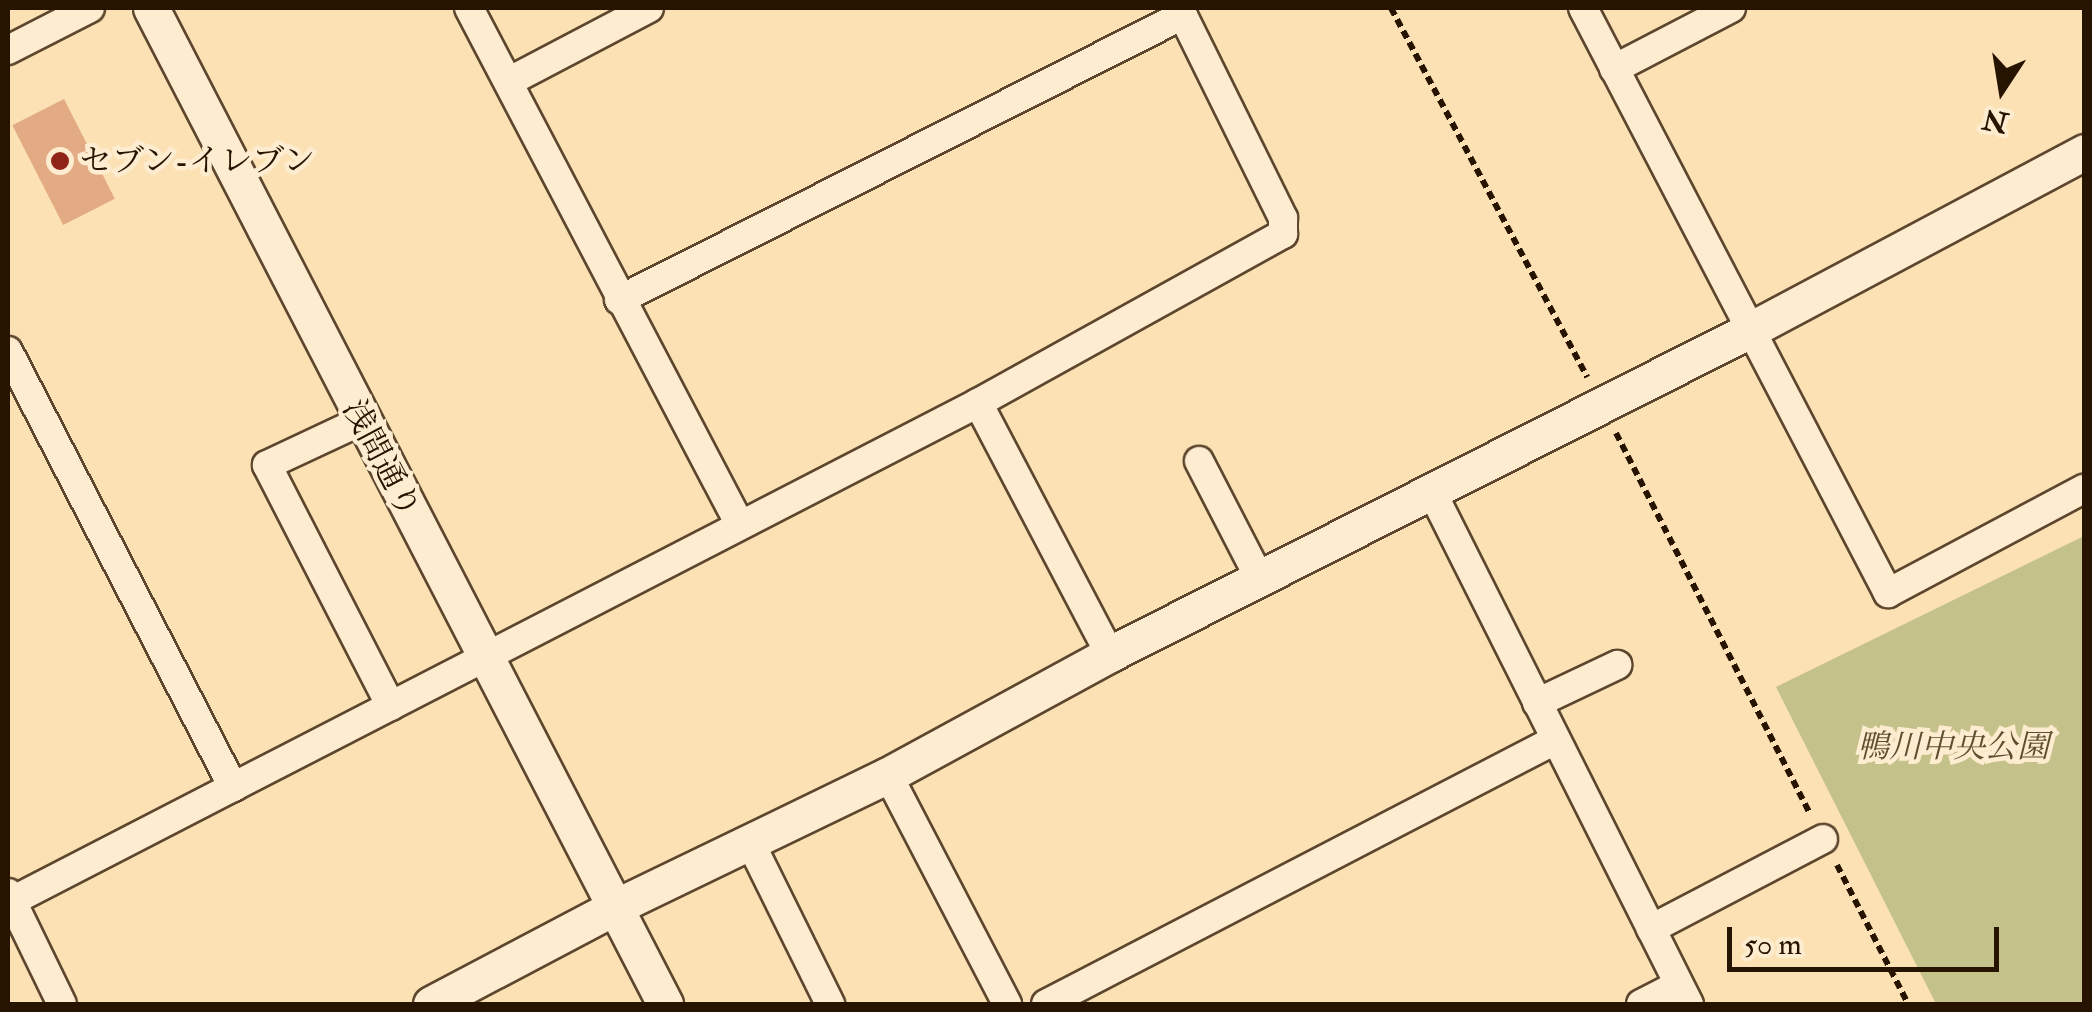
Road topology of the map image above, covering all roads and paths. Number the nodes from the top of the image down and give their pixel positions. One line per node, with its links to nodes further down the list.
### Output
1 (90, 8): 9 (street)
2 (150, 8): 18 (street, 浅間通り)
3 (469, 8): 11 (street)
4 (649, 8): 11 (street)
5 (1391, 8): 17 (path)
6 (1582, 8): 10 (street)
7 (1731, 8): 10 (street)
8 (1181, 11): 13 (street); 16 (street)
9 (8, 50)
10 (1614, 69): 14 (street)
11 (510, 81): 13 (street)
12 (2084, 152): 14 (street)
13 (619, 300): 22 (street)
14 (1748, 331): 17 (street); 20 (street)
15 (8, 351): 31 (street)
16 (978, 402): 22 (street); 24 (street)
17 (1600, 402): 21 (street); 32 (path)
18 (361, 421): 25 (street, 浅間通り); 28 (street)
19 (1200, 461): 23 (street)
20 (2084, 489)
21 (1432, 492): 23 (street); 27 (street)
22 (739, 523): 25 (street)
23 (1260, 579): 24 (street)
24 (1110, 654): 30 (street)
25 (485, 658): 28 (street); 35 (street, 浅間通り)
26 (1617, 666): 27 (street)
27 (1537, 704): 29 (street)
28 (391, 706): 31 (street)
29 (1555, 740): 36 (street); 43 (street)
30 (888, 775): 33 (street); 42 (street)
31 (233, 787): 34 (street)
32 (1823, 839): 36 (street); 45 (path)
33 (750, 842): 35 (street); 41 (street)
34 (10, 897): 38 (street)
35 (616, 908): 39 (street); 40 (street, 浅間通り)
36 (1651, 930): 37 (street)
37 (1684, 995): 44 (street)
38 (62, 1004)
39 (431, 1004)
40 (665, 1004)
41 (830, 1004)
42 (1007, 1004)
43 (1046, 1004)
44 (1641, 1004)
45 (1908, 1004)

